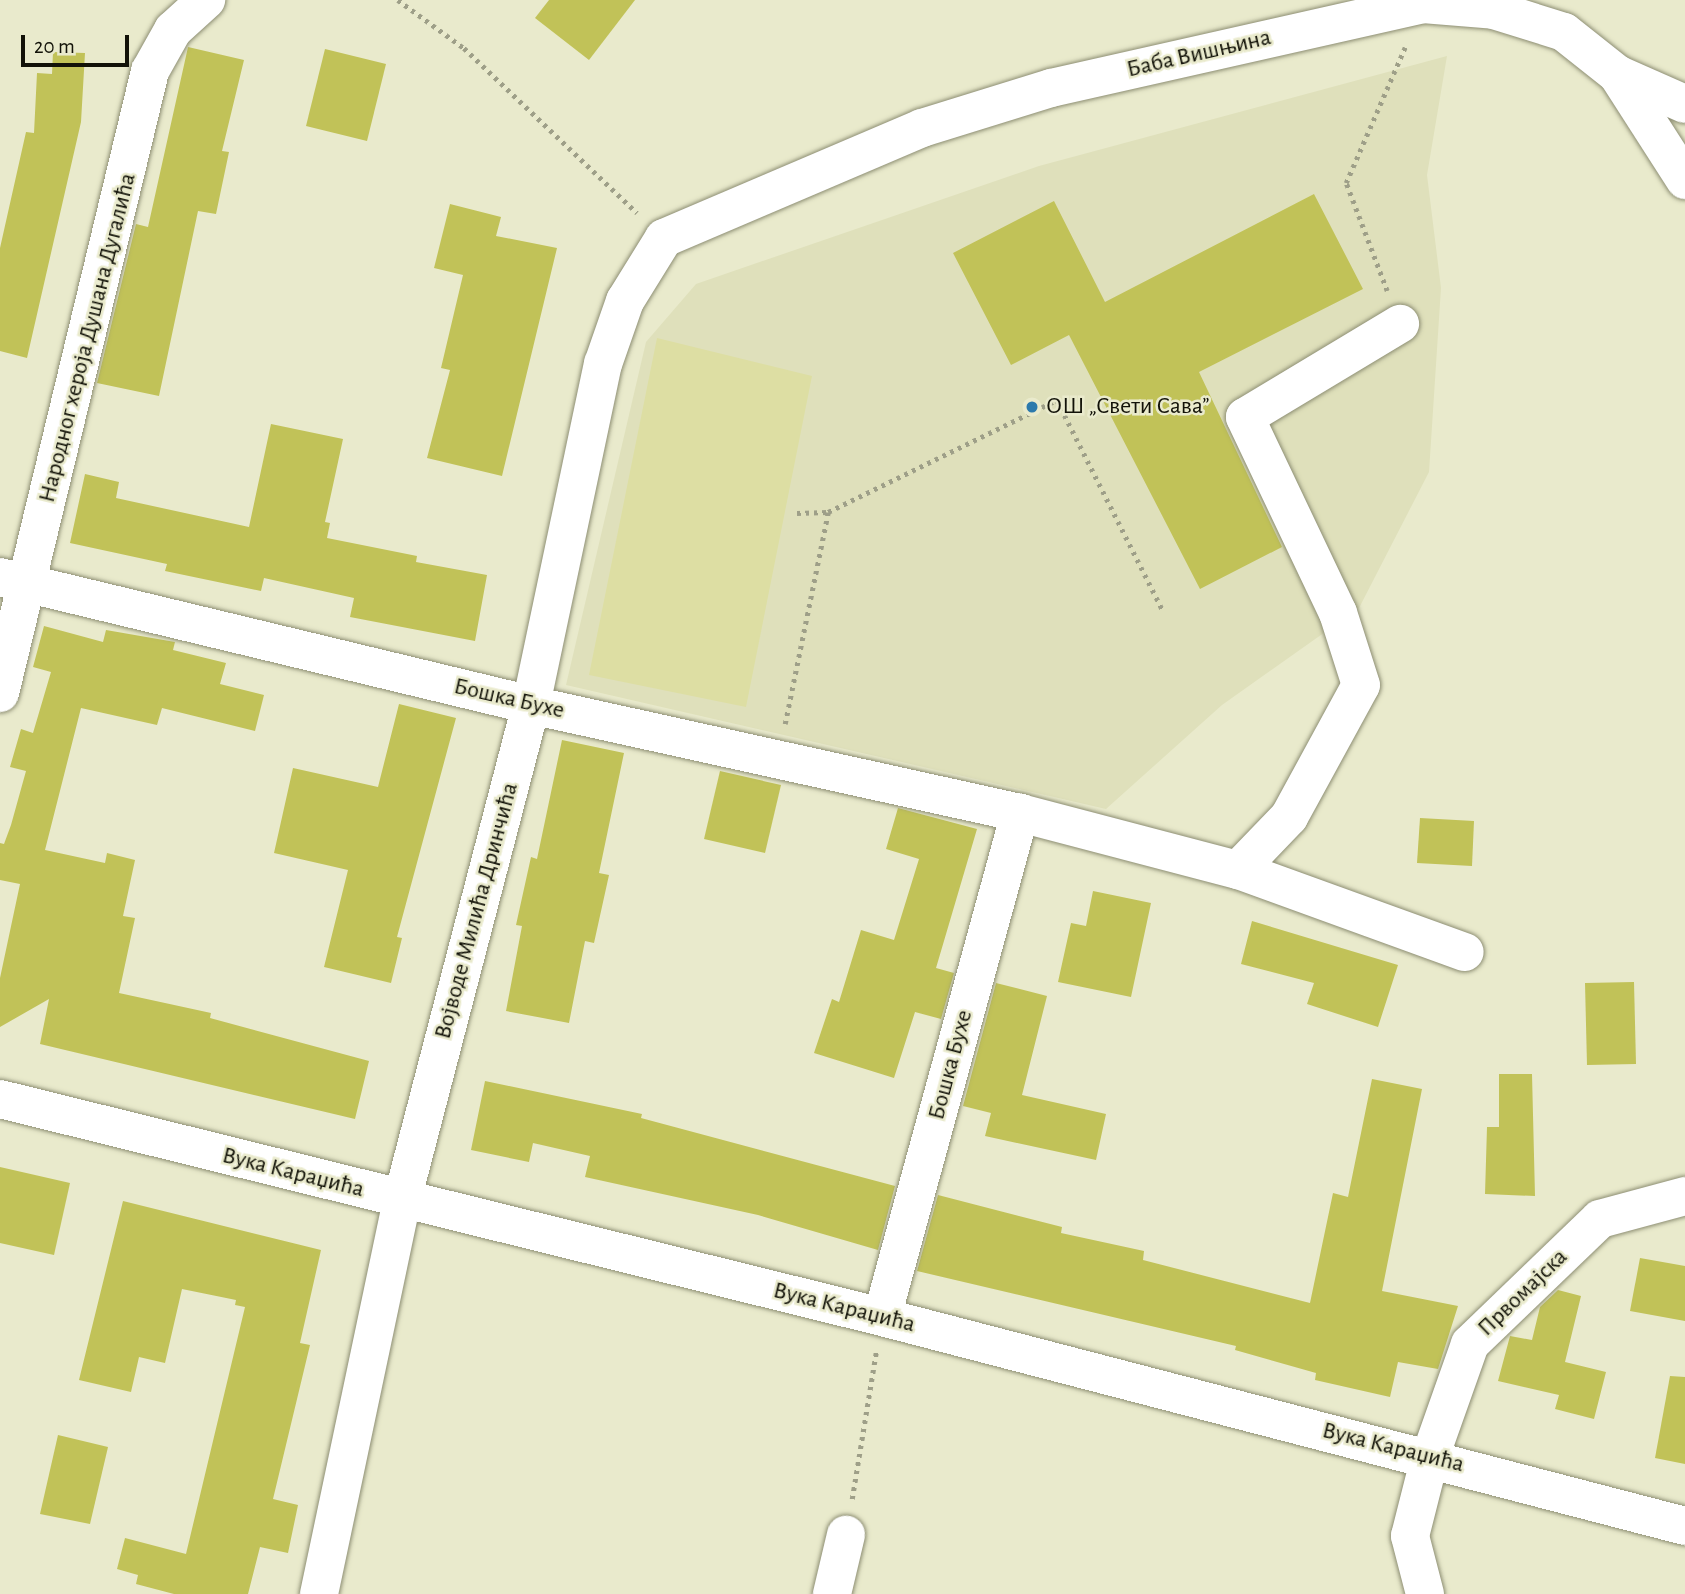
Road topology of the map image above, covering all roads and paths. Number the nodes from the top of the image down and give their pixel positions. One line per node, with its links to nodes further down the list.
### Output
1 (206, 0): 11 (street, Народног хероја Душана Дугалића)
2 (398, 0): 7 (path)
3 (1423, 4): 4 (street, Баба Вишњина); 7 (street, Баба Вишњина); 8 (path)
4 (1617, 74): 5 (street); 6 (street, Баба Вишњина)
5 (1685, 104)
6 (1685, 180)
7 (664, 239): 14 (street, Војводе Милића Дринчића)
8 (1400, 324): 17 (street)
9 (828, 512): 10 (path); 12 (path); 15 (path)
10 (797, 513)
11 (14, 581): 13 (street, Народног хероја Душана Дугалића); 14 (street, Бошка Бухе)
12 (1163, 611)
13 (0, 693)
14 (531, 705): 15 (street, Бошка Бухе); 21 (street, Војводе Милића Дринчића)
15 (777, 760): 16 (street, Бошка Бухе)
16 (1020, 813): 17 (street, Бошка Бухе); 22 (street, Бошка Бухе)
17 (1238, 870): 18 (street, Бошка Бухе)
18 (1465, 952)
19 (0, 1099): 21 (street, Вука Караџића)
20 (1685, 1196): 23 (street, Првомајска)
21 (402, 1200): 22 (street, Вука Караџића); 26 (street, Војводе Милића Дринчића)
22 (882, 1317): 23 (street, Вука Караџића); 25 (path)
23 (1430, 1457): 24 (street, Вука Караџића); 28 (street, Првомајска)
24 (1685, 1525)
25 (846, 1535): 27 (street)
26 (319, 1594)
27 (832, 1594)
28 (1425, 1594)

